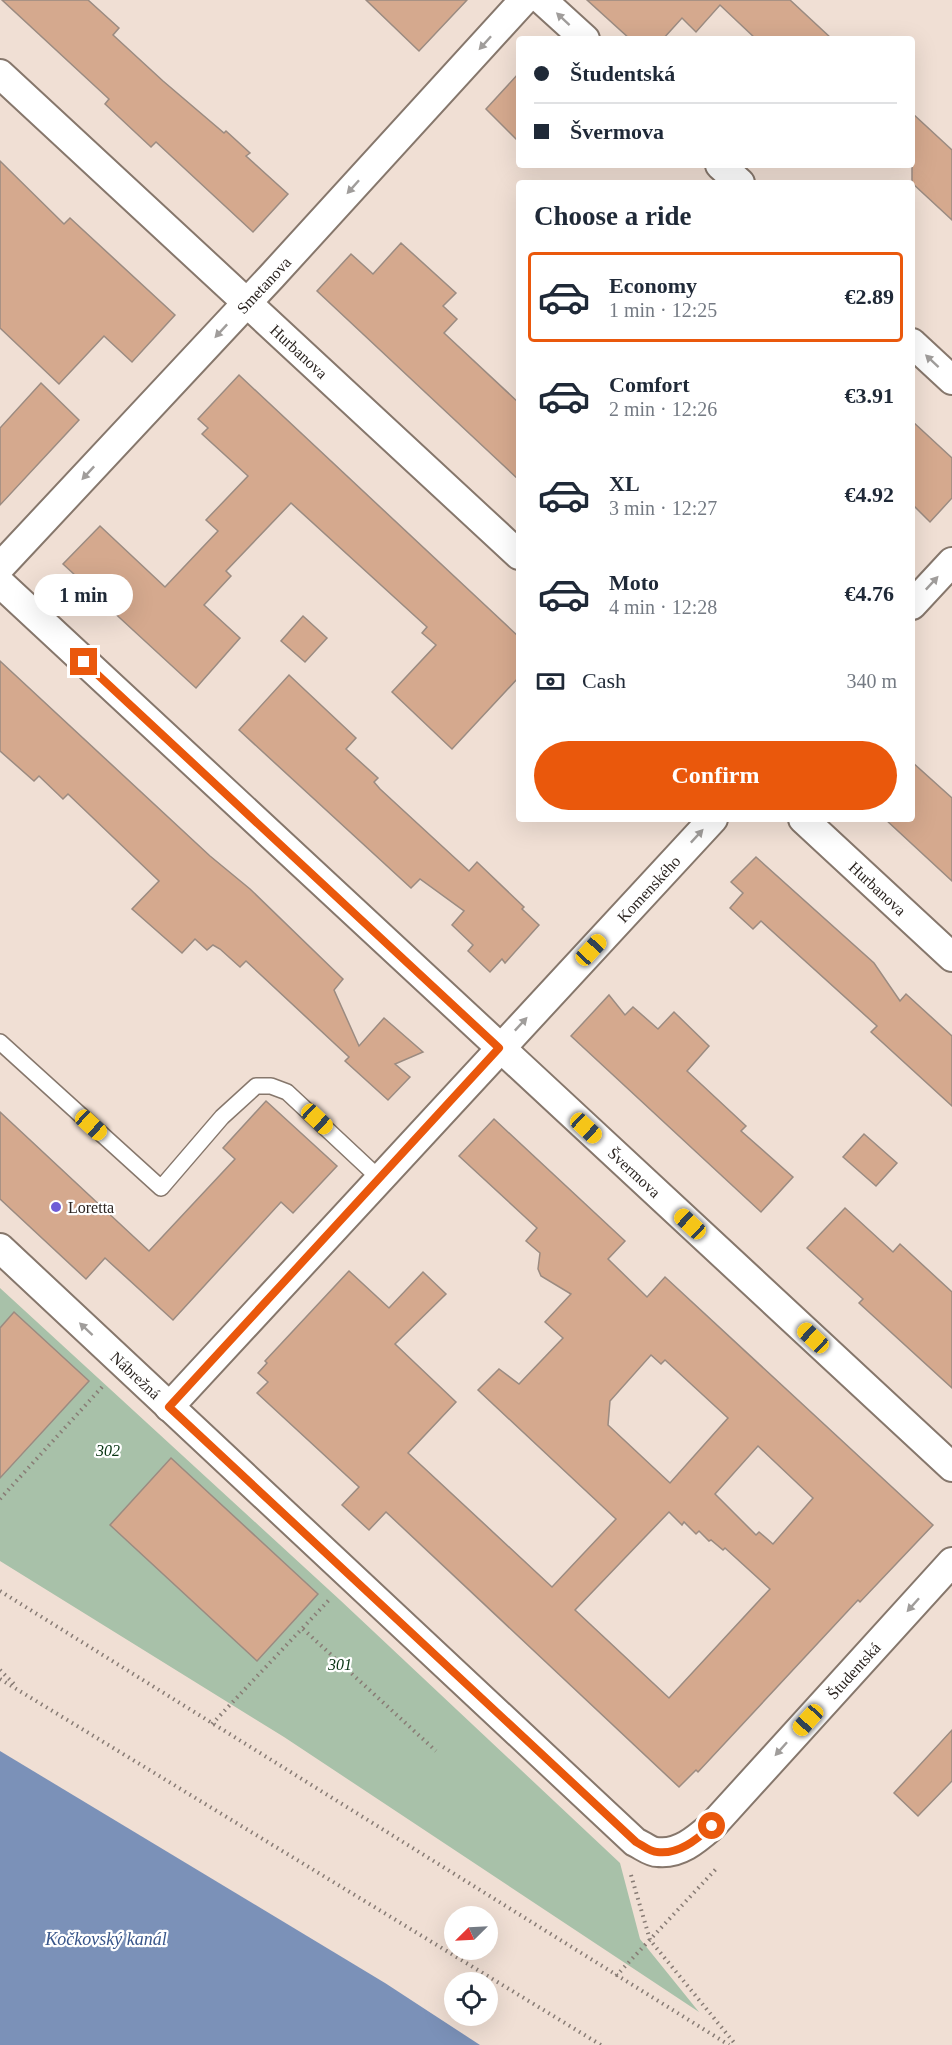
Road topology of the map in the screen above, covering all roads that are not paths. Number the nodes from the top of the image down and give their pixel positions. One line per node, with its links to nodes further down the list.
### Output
1 (524, 0): 7 (street, Smetanova, one-way to 7)
2 (542, 0): 3 (street, one-way to 2)
3 (582, 36)
4 (0, 74): 7 (street, Hurbanova)
5 (723, 168): 6 (street)
6 (737, 180)
7 (248, 302): 10 (street, Hurbanova); 12 (street, Smetanova, one-way to 12)
8 (915, 346): 9 (street, one-way to 8)
9 (952, 380)
10 (516, 552)
11 (952, 562): 14 (street, one-way to 11)
12 (0, 567)
13 (0, 583): 19 (street, Švermova)
14 (915, 602)
15 (709, 822): 19 (street, Komenského, one-way to 15)
16 (806, 822): 17 (street, Hurbanova)
17 (952, 957)
18 (0, 1042): 20 (lane)
19 (499, 1048): 20 (street, Komenského); 23 (street, Švermova)
20 (380, 1178): 22 (street, Komenského)
21 (0, 1248): 22 (street, Nábrežná, one-way to 21)
22 (169, 1407): 25 (street, Nábrežná)
23 (952, 1467)
24 (952, 1562): 25 (street, Študentská, one-way to 25)
25 (674, 1850)

